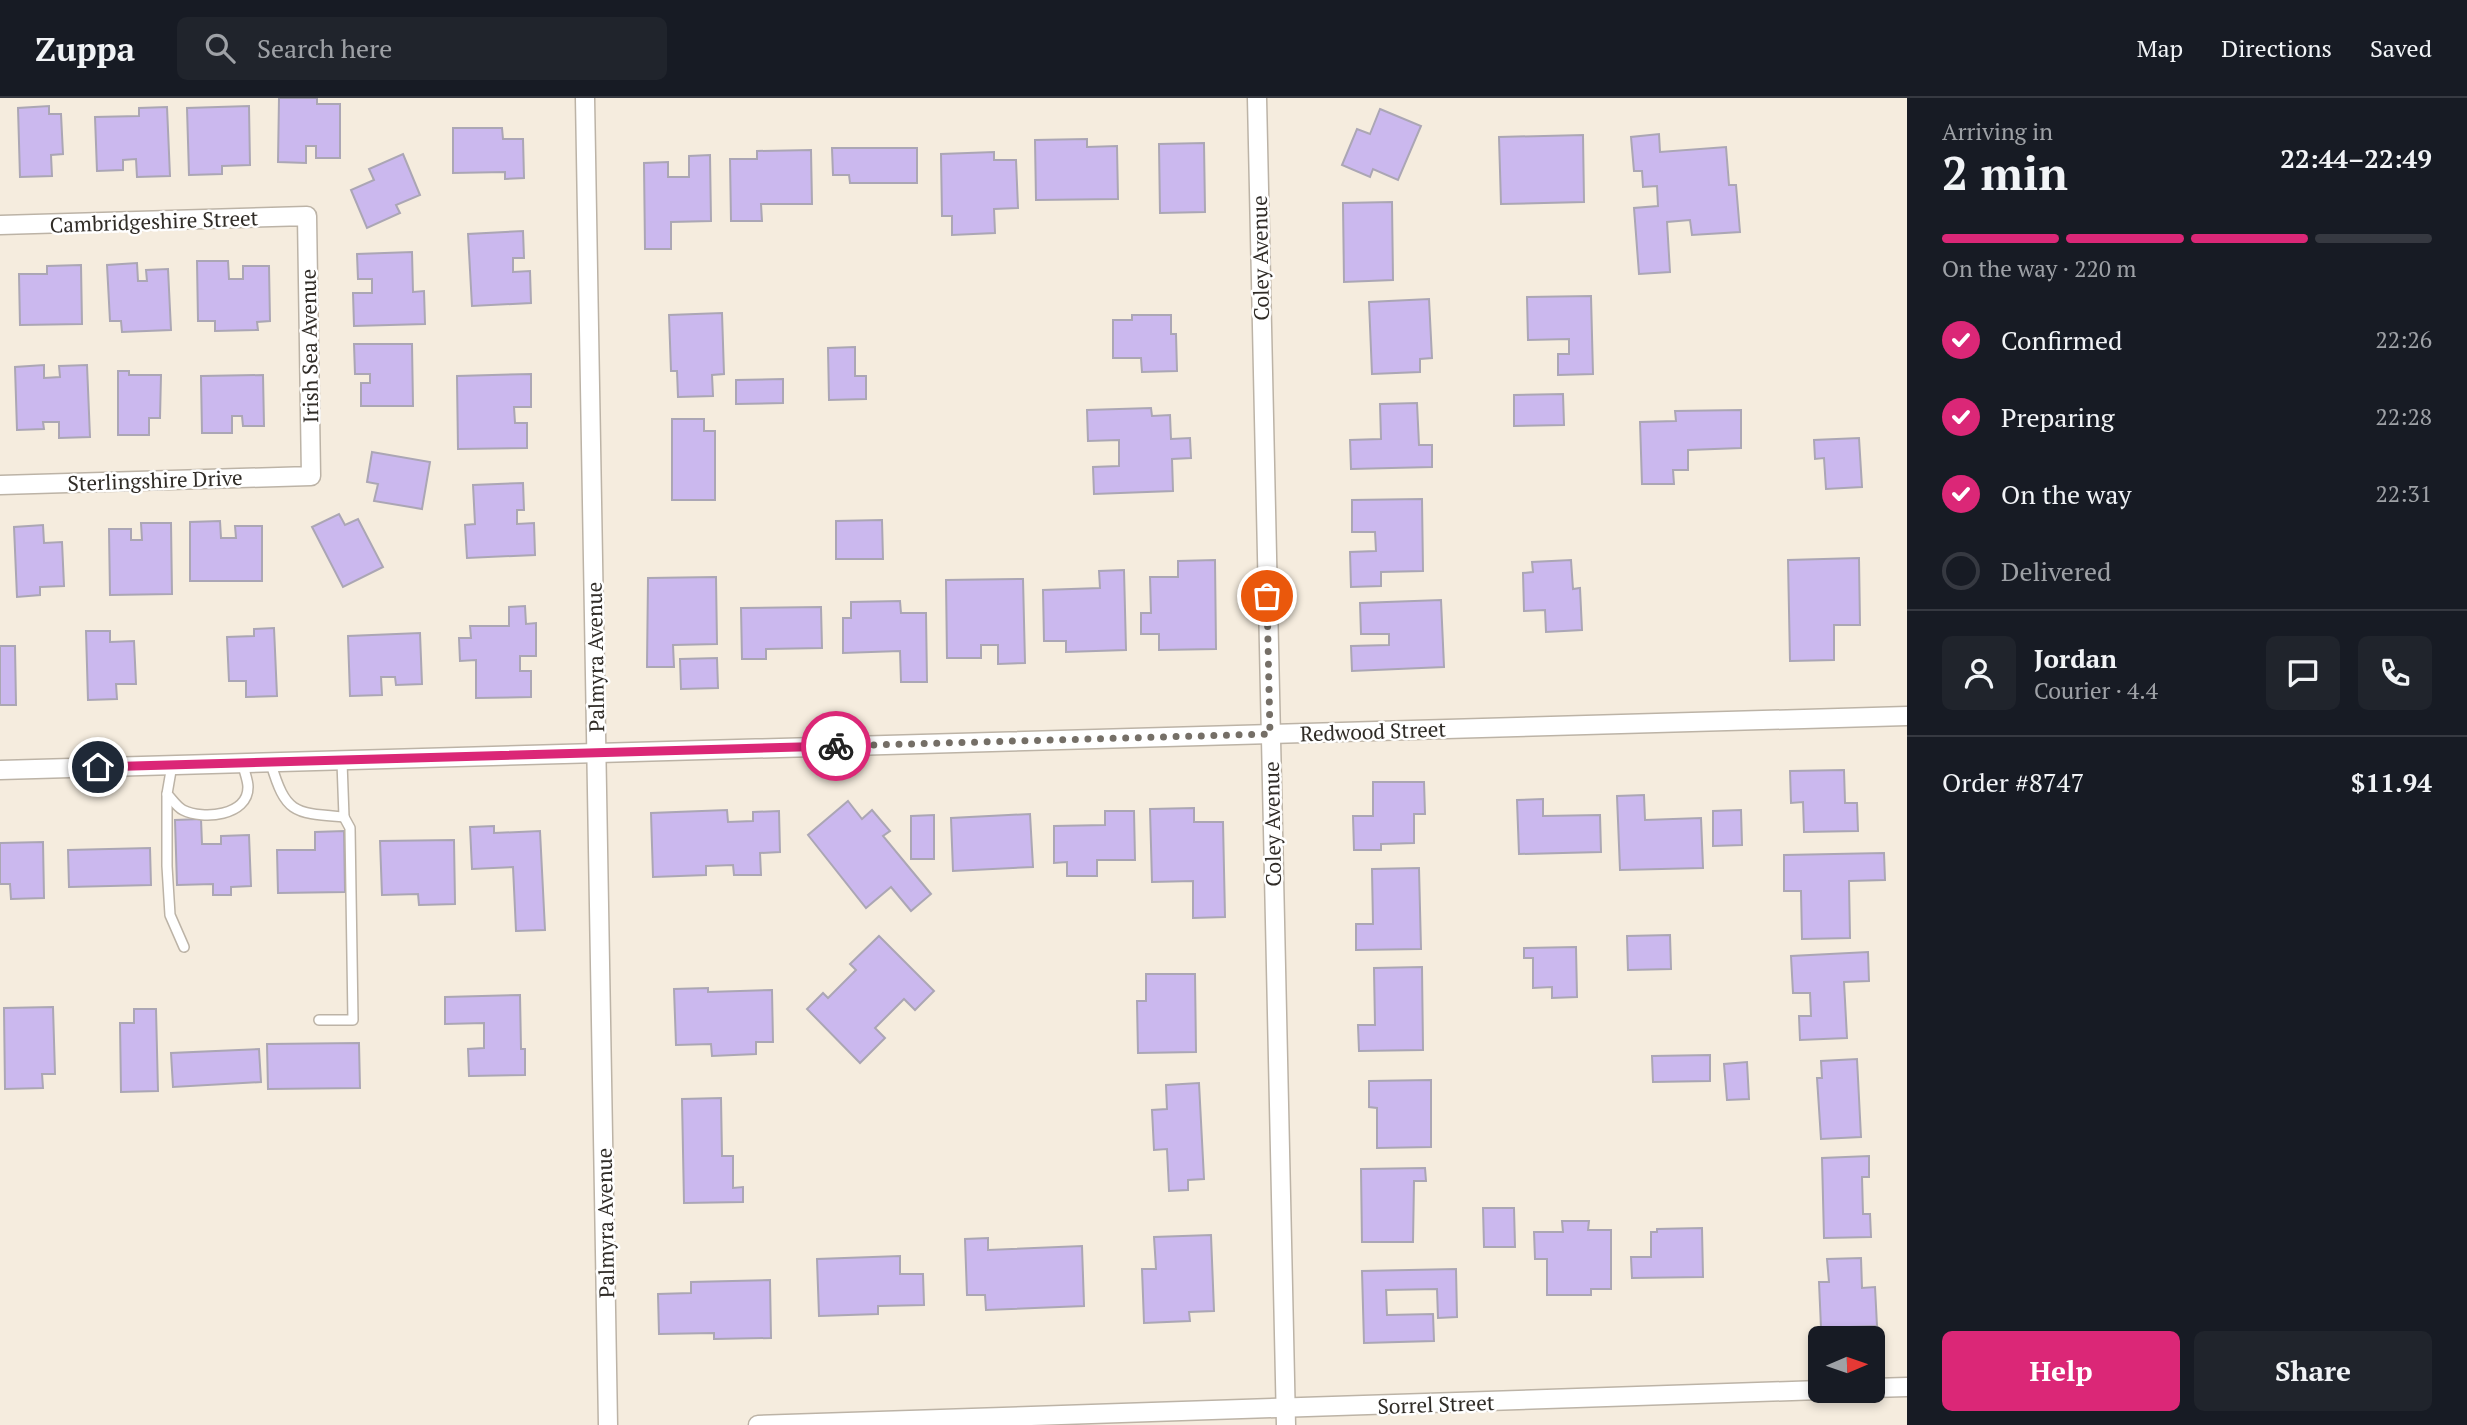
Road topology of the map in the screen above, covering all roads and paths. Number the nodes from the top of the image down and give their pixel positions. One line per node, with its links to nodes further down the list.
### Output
1 (585, 98): 9 (street, Palmyra Avenue)
2 (1257, 98): 8 (street, Coley Avenue)
3 (307, 216): 4 (street, Cambridgeshire Street); 5 (street, Irish Sea Avenue)
4 (0, 225)
5 (310, 475): 6 (street, Sterlingshire Drive)
6 (0, 485)
7 (1907, 716): 8 (street, Redwood Street)
8 (1270, 734): 9 (street, Redwood Street); 22 (street, Coley Avenue)
9 (597, 754): 10 (street, Redwood Street); 23 (street, Palmyra Avenue)
10 (342, 762): 11 (street, Redwood Street); 16 (lane)
11 (271, 764): 13 (street, Redwood Street); 16 (lane)
12 (172, 765): 13 (street, Redwood Street); 14 (street, Redwood Street); 15 (lane)
13 (243, 765): 15 (lane)
14 (0, 770)
15 (167, 794): 17 (lane)
16 (344, 817): 18 (lane)
17 (184, 947)
18 (319, 1020)
19 (1907, 1387): 20 (street)
20 (1885, 1388)
21 (1808, 1391): 22 (street, Sorrel Street)
22 (1286, 1417): 24 (street, Sorrel Street)
23 (608, 1425)
24 (758, 1425)

